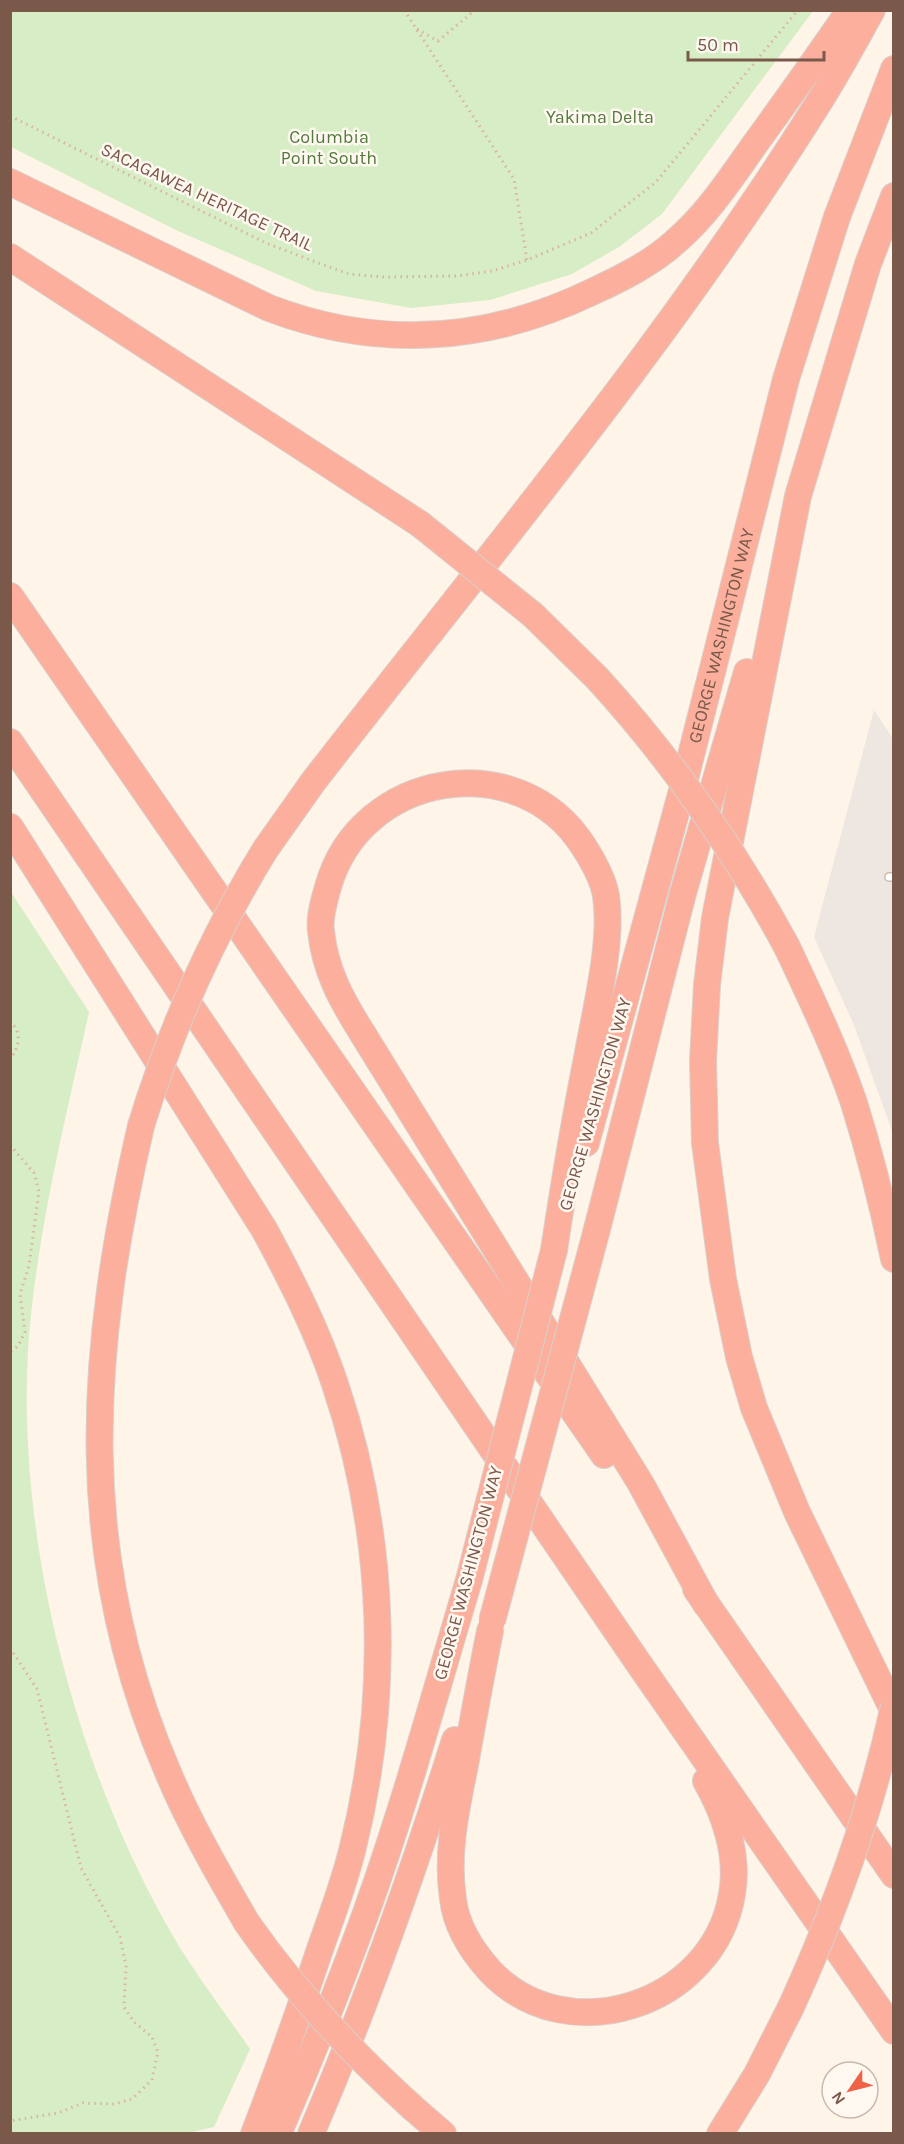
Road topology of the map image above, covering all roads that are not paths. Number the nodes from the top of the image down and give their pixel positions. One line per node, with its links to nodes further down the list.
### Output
1 (850, 10): 4 (highway)
2 (872, 10): 23 (highway, bridge)
3 (894, 69): 11 (highway, GEORGE WASHINGTON WAY)
4 (10, 182)
5 (894, 196): 7 (highway)
6 (10, 257): 12 (highway, bridge)
7 (798, 496): 14 (highway, GEORGE WASHINGTON WAY, bridge); 17 (highway)
8 (10, 596): 13 (highway)
9 (10, 742): 15 (highway)
10 (10, 827): 20 (highway)
11 (554, 1250): 13 (highway); 21 (highway, GEORGE WASHINGTON WAY, bridge)
12 (894, 1259)
13 (706, 1604): 18 (highway)
14 (491, 1626): 15 (highway); 22 (highway, GEORGE WASHINGTON WAY)
15 (638, 1661): 19 (highway)
16 (894, 1706): 24 (highway, bridge)
17 (894, 1712)
18 (894, 1875)
19 (894, 2031)
20 (254, 2133)
21 (278, 2133)
22 (311, 2133)
23 (443, 2133)
24 (720, 2133)

